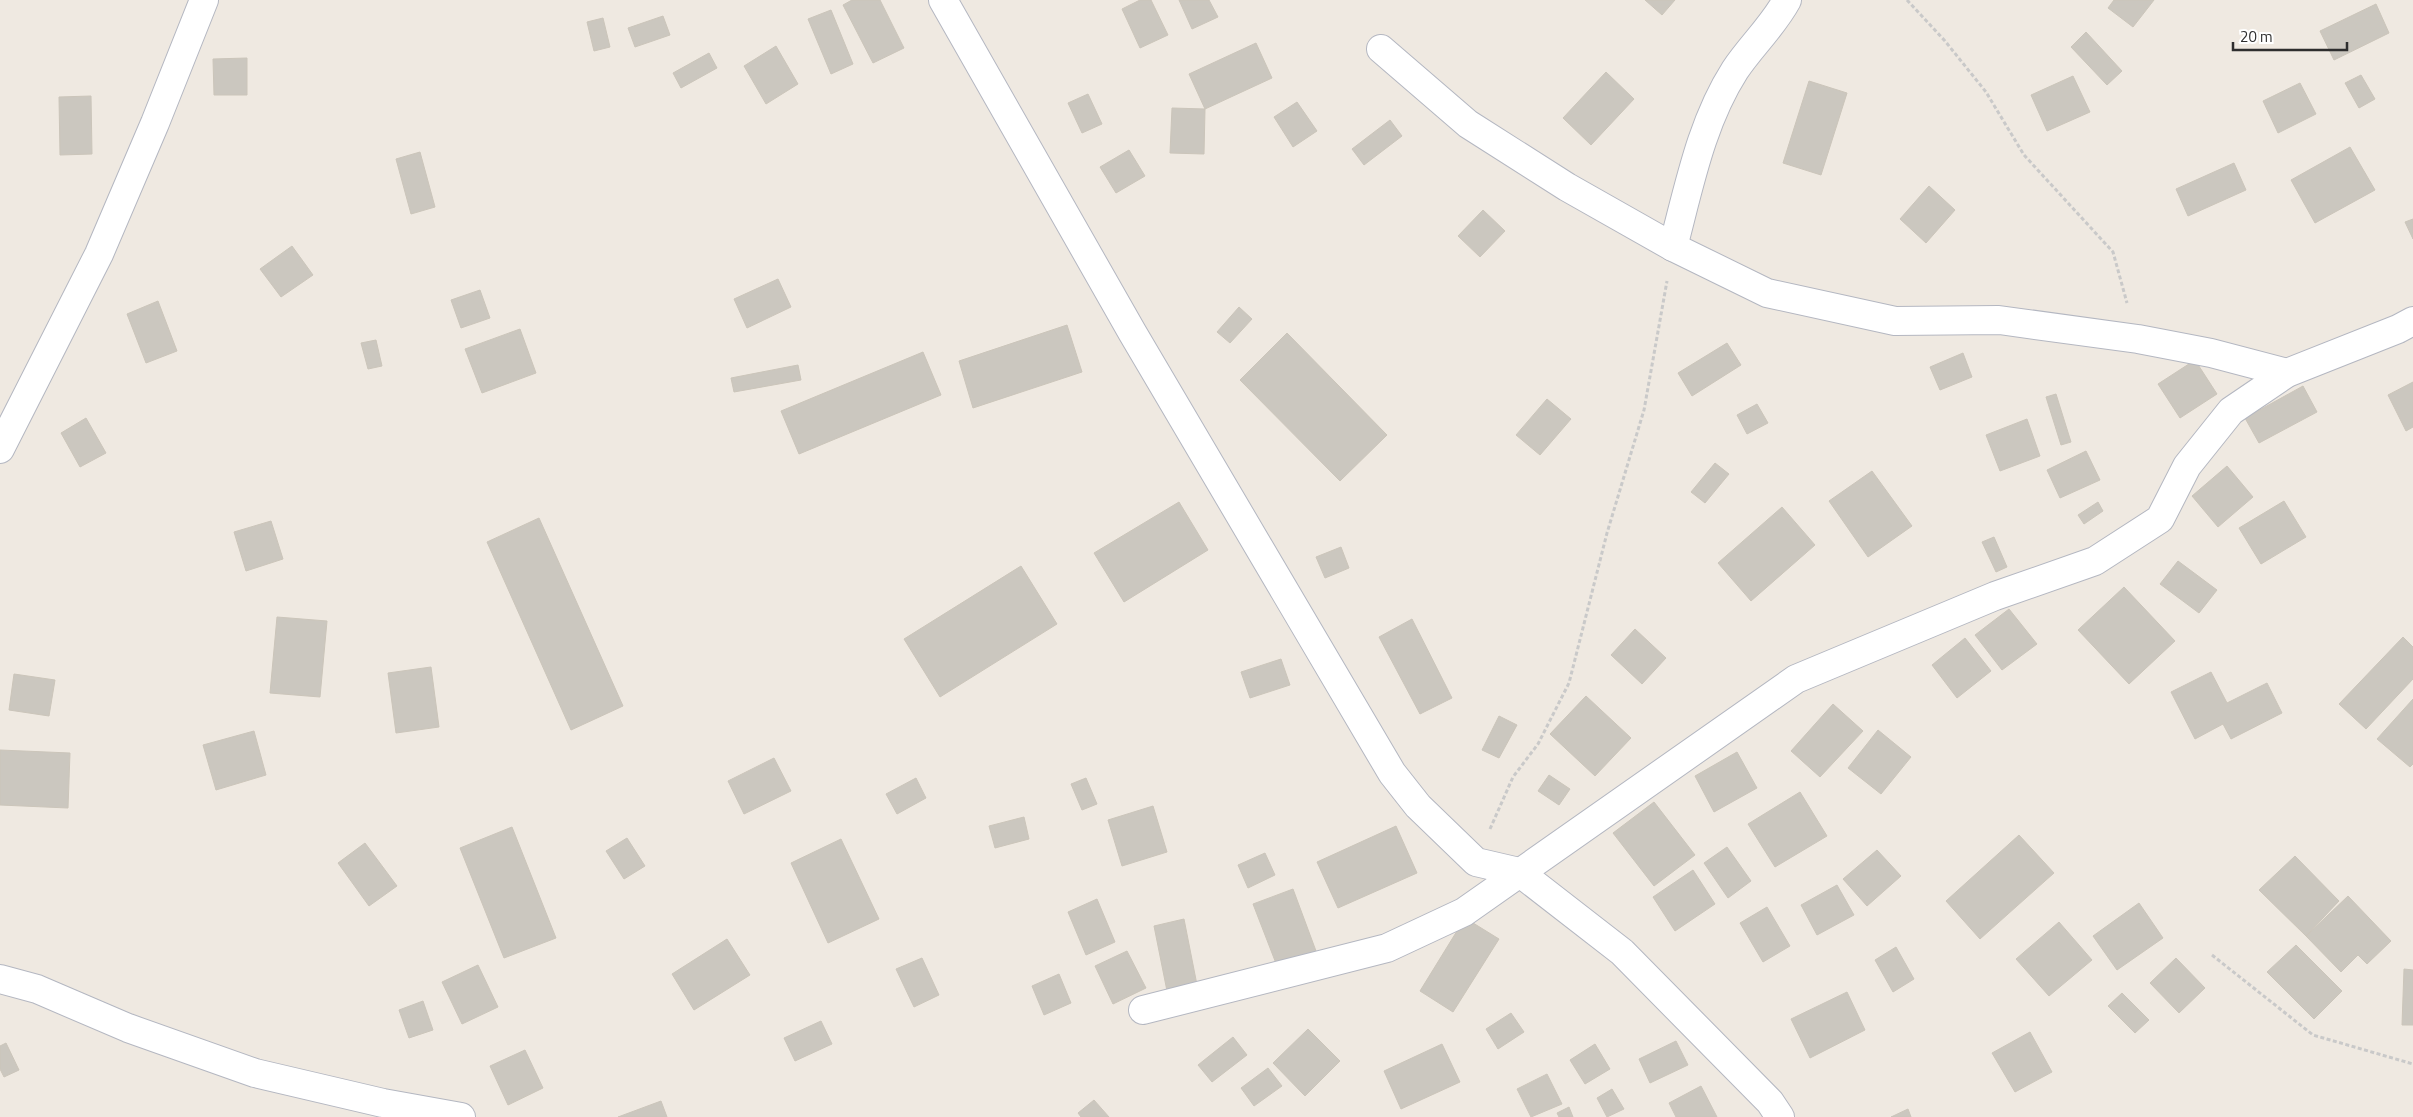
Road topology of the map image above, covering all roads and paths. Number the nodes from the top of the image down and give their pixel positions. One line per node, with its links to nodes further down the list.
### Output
1 (204, 0): 10 (street)
2 (943, 0): 11 (street)
3 (1787, 0): 6 (street)
4 (1907, 0): 8 (path)
5 (1381, 49): 6 (street)
6 (1672, 247): 8 (street); 11 (path)
7 (2413, 321): 9 (street)
8 (2138, 339): 9 (street)
9 (2286, 373): 12 (street)
10 (0, 449)
11 (1476, 862): 12 (street)
12 (1518, 872): 15 (street); 18 (street)
13 (2212, 955): 16 (path)
14 (0, 980): 17 (street)
15 (1143, 1010)
16 (2413, 1064)
17 (461, 1117)
18 (1780, 1117)

